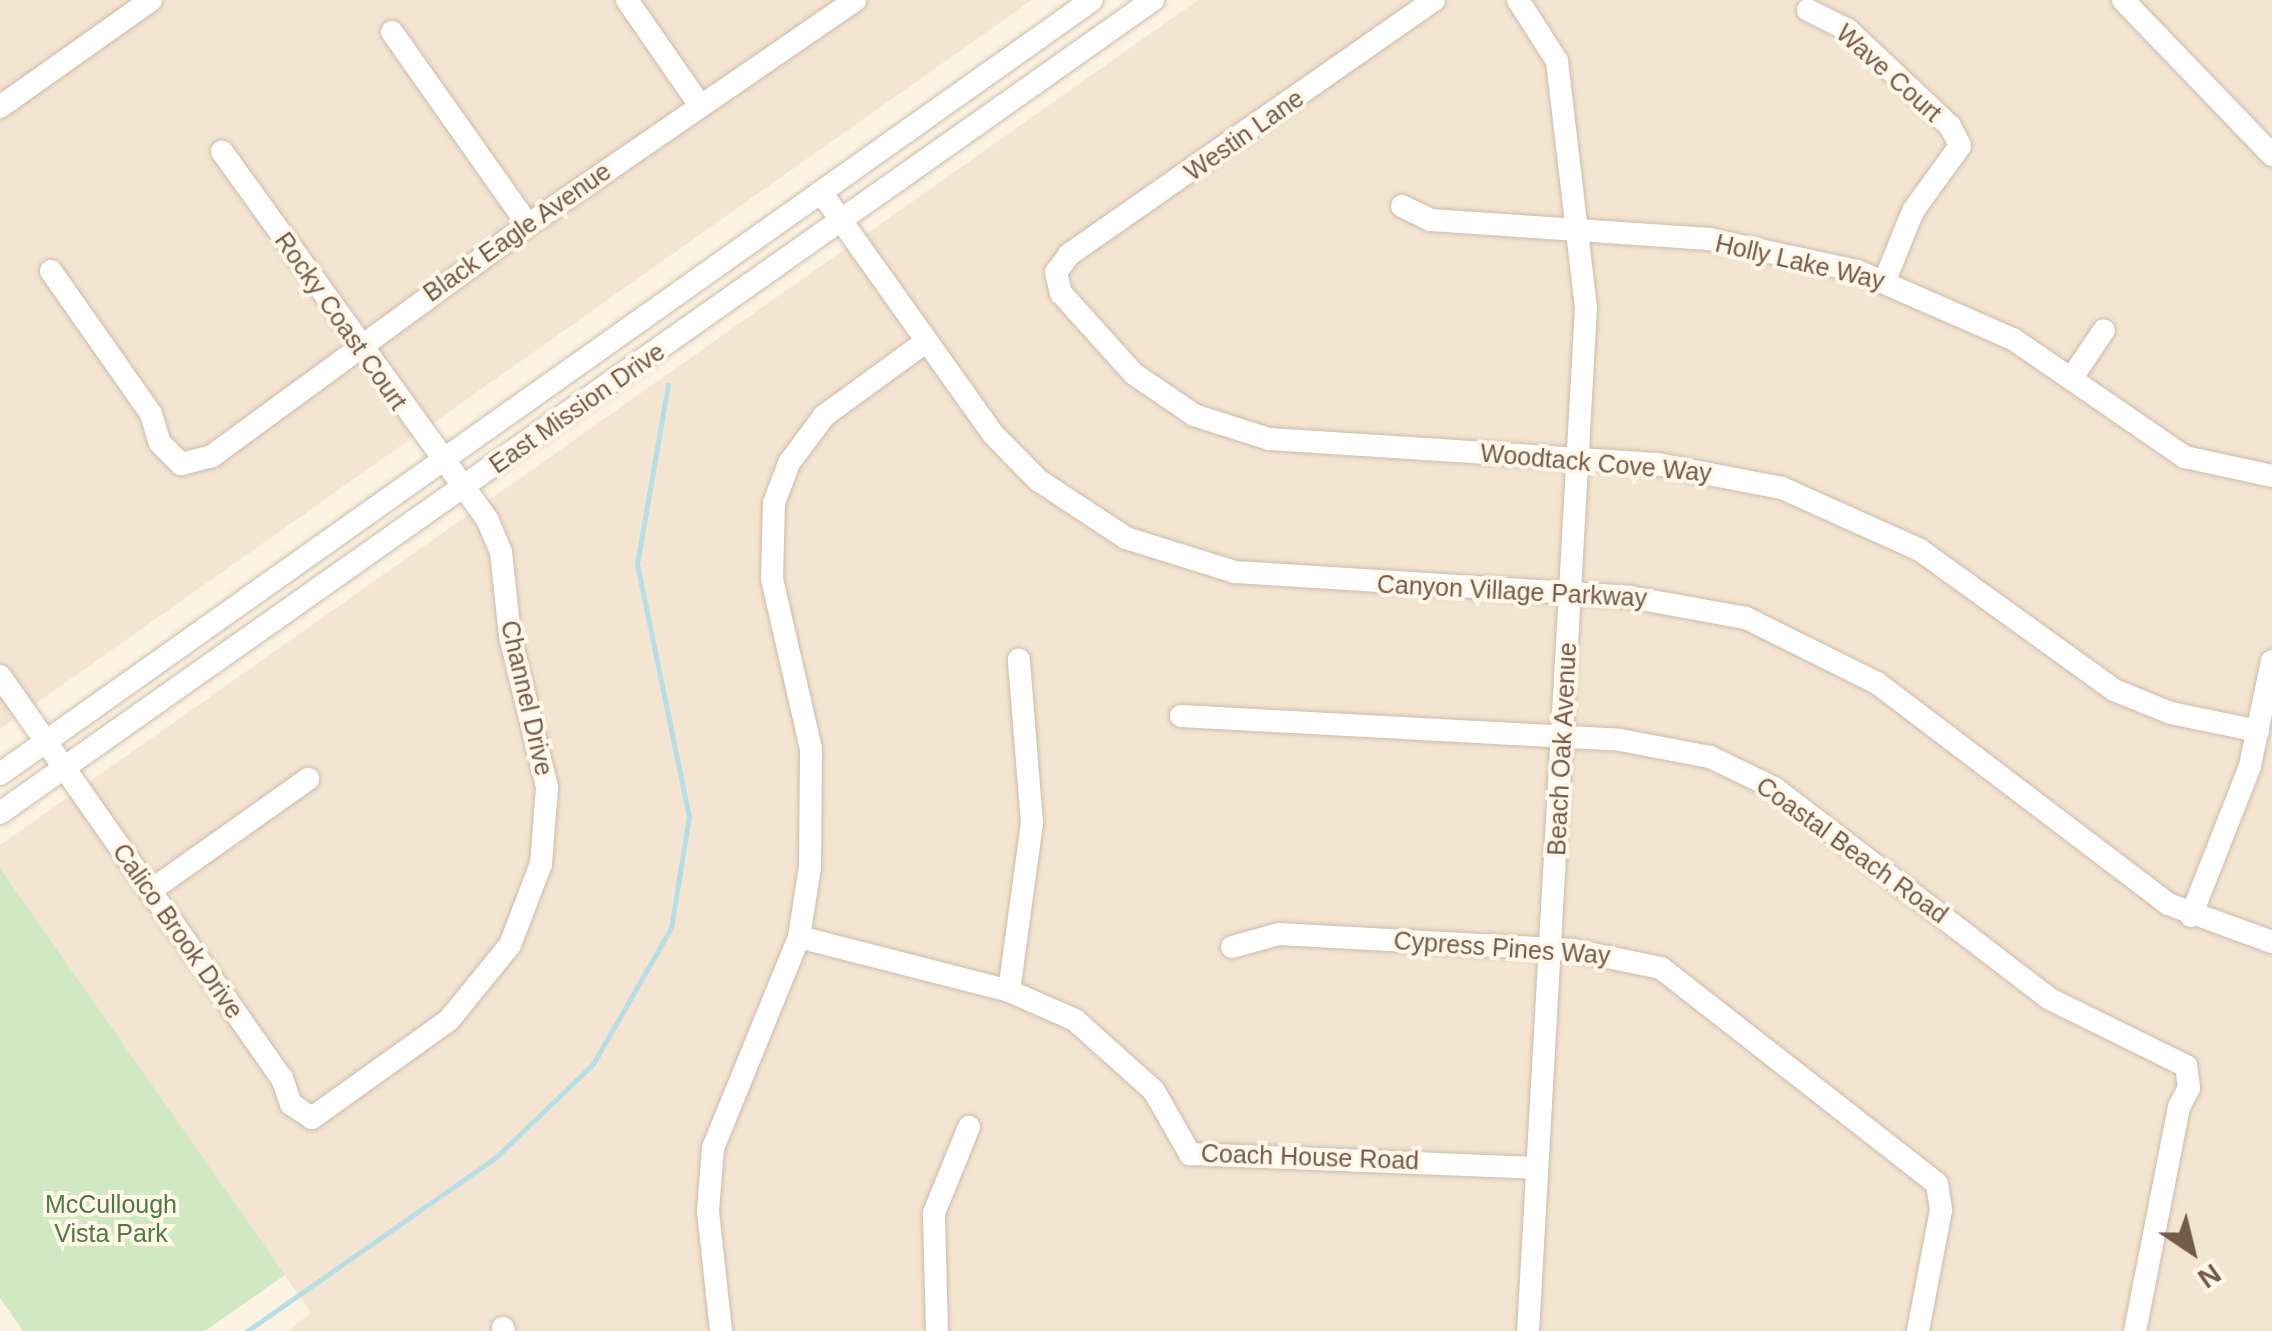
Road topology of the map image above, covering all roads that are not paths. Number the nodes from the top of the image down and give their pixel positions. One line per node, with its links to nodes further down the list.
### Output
1 (151, 0): 11 (street)
2 (627, 0): 12 (street)
3 (856, 0): 12 (street, Black Eagle Avenue)
4 (1092, 0): 15 (street, East Mission Drive)
5 (1153, 0): 17 (street, East Mission Drive)
6 (1434, 0): 21 (street, Westin Lane)
7 (1518, 0): 19 (street, Beach Oak Avenue)
8 (2123, 0): 14 (street)
9 (1808, 10): 22 (street, Wave Court)
10 (392, 32): 18 (street)
11 (4, 96)
12 (699, 104): 18 (street, Black Eagle Avenue)
13 (222, 151): 25 (street, Rocky Coast Court)
14 (2272, 154)
15 (822, 192): 17 (street, Canyon Village Parkway); 28 (street, East Mission Drive)
16 (1402, 206): 19 (street, Holly Lake Way)
17 (842, 220): 24 (street, Canyon Village Parkway); 30 (street, East Mission Drive)
18 (528, 224): 25 (street, Black Eagle Avenue)
19 (1582, 229): 22 (street, Holly Lake Way); 27 (street, Beach Oak Avenue)
20 (51, 271): 25 (street, Black Eagle Avenue)
21 (1056, 272): 27 (street, Woodtack Cove Way)
22 (1885, 280): 26 (street, Holly Lake Way)
23 (2104, 330): 26 (street)
24 (926, 341): 31 (street, Canyon Village Parkway); 45 (street)
25 (357, 346): 28 (street, Rocky Coast Court)
26 (2073, 376): 29 (street, Holly Lake Way)
27 (1578, 458): 31 (street, Beach Oak Avenue); 36 (street, Woodtack Cove Way)
28 (439, 461): 30 (street, Rocky Coast Court); 38 (street, East Mission Drive)
29 (2272, 476)
30 (464, 488): 39 (street, East Mission Drive); 50 (street, Channel Drive)
31 (1570, 593): 37 (street, Beach Oak Avenue); 44 (street, Canyon Village Parkway)
32 (1019, 660): 49 (street)
33 (2272, 660): 36 (street)
34 (0, 676): 38 (street, Calico Brook Drive)
35 (1182, 716): 37 (street, Coastal Beach Road)
36 (2258, 731): 44 (street)
37 (1563, 738): 48 (street, Beach Oak Avenue); 57 (street, Coastal Beach Road)
38 (45, 740): 39 (street, Calico Brook Drive); 40 (street, East Mission Drive)
39 (65, 768): 42 (street, East Mission Drive); 43 (street, Calico Brook Drive)
40 (0, 774)
41 (308, 780): 43 (street)
42 (0, 814)
43 (150, 891): 50 (street, Calico Brook Drive)
44 (2191, 916): 46 (street, Canyon Village Parkway)
45 (800, 937): 49 (street, Coach House Road); 53 (street)
46 (2272, 942)
47 (1232, 947): 48 (street, Cypress Pines Way)
48 (1550, 948): 52 (street, Beach Oak Avenue); 56 (street, Cypress Pines Way)
49 (1008, 992): 52 (street, Coach House Road)
50 (312, 1118)
51 (968, 1127): 54 (street)
52 (1537, 1168): 55 (street, Beach Oak Avenue)
53 (721, 1331)
54 (937, 1331)
55 (1528, 1331)
56 (1918, 1331)
57 (2135, 1331)

